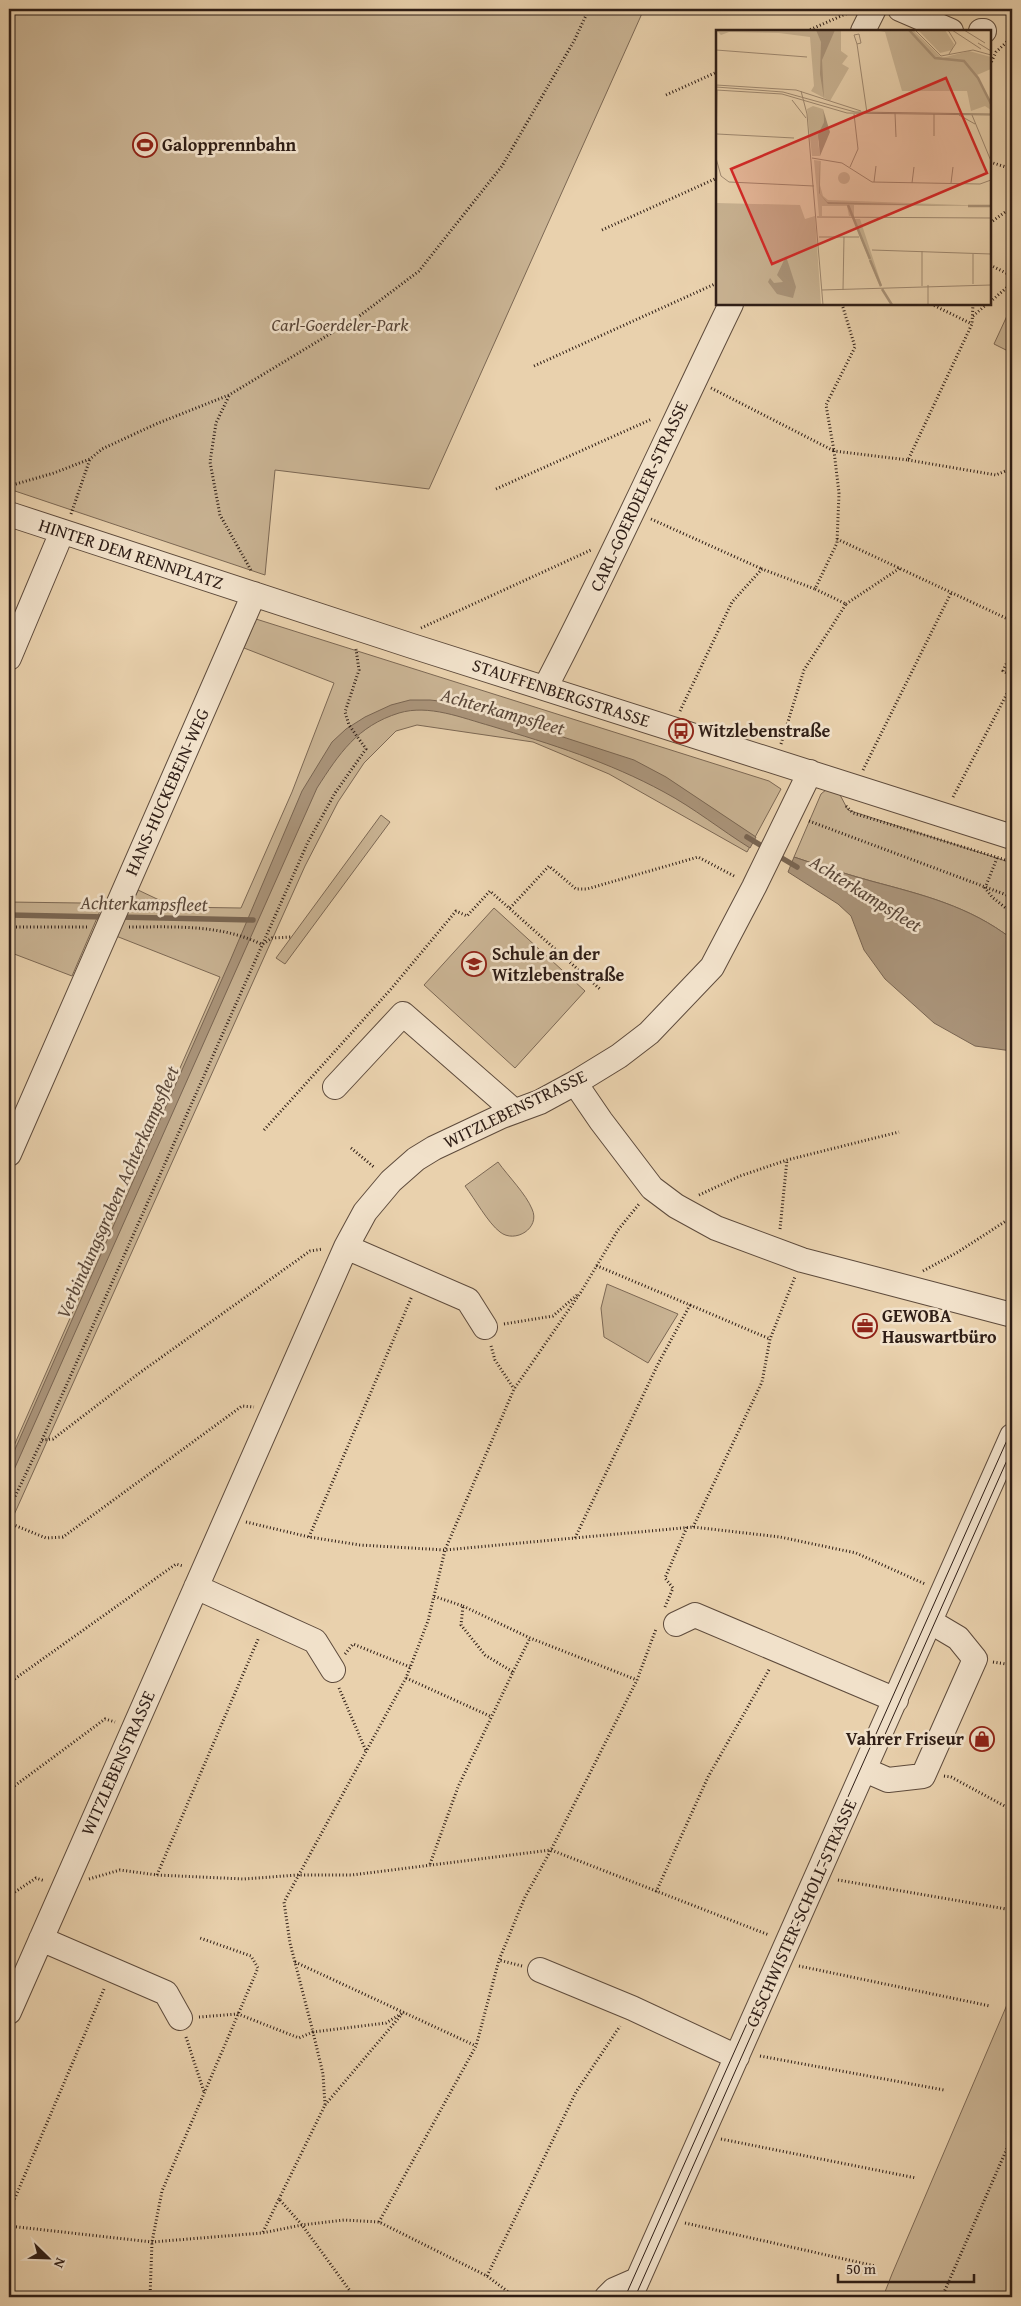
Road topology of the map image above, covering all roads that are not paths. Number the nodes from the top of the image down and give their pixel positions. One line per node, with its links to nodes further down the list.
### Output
1 (874, 9): 3 (street)
2 (900, 9): 4 (street)
3 (864, 30)
4 (949, 30)
5 (731, 305): 10 (street, CARL-GOERDELER-STRASSE)
6 (9, 514): 7 (street, HINTER DEM RENNPLATZ)
7 (62, 532): 8 (street, HINTER DEM RENNPLATZ); 9 (street)
8 (254, 594): 10 (street, STAUFFENBERGSTRASSE); 16 (street, HANS-HUCKEBEIN-WEG)
9 (9, 658)
10 (545, 688): 11 (street, STAUFFENBERGSTRASSE)
11 (810, 772): 12 (street, STAUFFENBERGSTRASSE); 13 (street, WITZLEBENSTRASSE)
12 (1007, 835)
13 (575, 1083): 15 (street, WITZLEBENSTRASSE); 18 (street)
14 (335, 1088): 15 (street)
15 (514, 1111): 17 (street, WITZLEBENSTRASSE)
16 (9, 1154)
17 (346, 1247): 19 (street); 21 (street, WITZLEBENSTRASSE)
18 (1012, 1315)
19 (485, 1327)
20 (1011, 1444): 23 (street, GESCHWISTER-SCHOLL-STRASSE)
21 (199, 1579): 24 (street); 27 (street, WITZLEBENSTRASSE)
22 (668, 1620): 25 (street)
23 (931, 1622): 25 (street, GESCHWISTER-SCHOLL-STRASSE); 26 (street)
24 (333, 1670)
25 (896, 1700): 26 (street, GESCHWISTER-SCHOLL-STRASSE)
26 (865, 1770): 31 (street, GESCHWISTER-SCHOLL-STRASSE)
27 (41, 1939): 29 (street, WITZLEBENSTRASSE); 30 (street)
28 (540, 1970): 31 (street)
29 (9, 2012)
30 (180, 2018)
31 (737, 2057): 32 (street, GESCHWISTER-SCHOLL-STRASSE)
32 (633, 2289): 33 (street)
33 (607, 2297)

